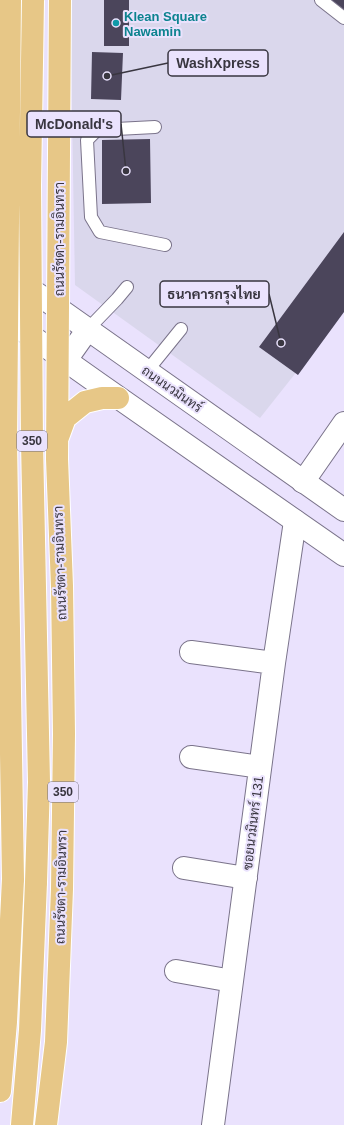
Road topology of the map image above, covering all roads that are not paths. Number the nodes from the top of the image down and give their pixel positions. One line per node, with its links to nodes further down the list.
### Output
1 (10, 0): 33 (main road, 350, bridge)
2 (33, 0): 34 (main road, ถนนรัชดา-รามอินทรา / 350, bridge)
3 (321, 0): 5 (lane)
4 (60, 1): 6 (main road); 11 (main road, ถนนรัชดา-รามอินทรา / 350)
5 (344, 18)
6 (0, 27)
7 (155, 127): 8 (lane)
8 (164, 245)
9 (0, 268): 11 (street, ถนนนวมินทร์)
10 (127, 286): 13 (lane)
11 (59, 309): 13 (street, ถนนนวมินทร์); 15 (main road, ถนนรัชดา-รามอินทรา / 350)
12 (0, 314): 15 (street)
13 (88, 329): 15 (street); 16 (street, ถนนนวมินทร์)
14 (181, 329): 16 (lane)
15 (62, 358): 17 (street); 20 (main road, ถนนรัชดา-รามอินทรา / 350)
16 (147, 371): 21 (street, ถนนนวมินทร์)
17 (118, 398): 20 (main road); 23 (street)
18 (344, 424): 21 (street)
19 (0, 432): 20 (main road)
20 (57, 449): 35 (main road, ถนนรัชดา-รามอินทรา / 350)
21 (303, 482): 22 (street, ถนนนวมินทร์)
22 (344, 510)
23 (295, 521): 24 (street); 26 (street, ซอยนวมินทร์ 131)
24 (344, 554)
25 (191, 652): 26 (street)
26 (274, 663): 28 (street, ซอยนวมินทร์ 131)
27 (191, 757): 28 (street)
28 (260, 768): 30 (street, ซอยนวมินทร์ 131)
29 (184, 868): 30 (street)
30 (246, 878): 32 (street, ซอยนวมินทร์ 131)
31 (176, 971): 32 (street)
32 (232, 981): 36 (street, ซอยนวมินทร์ 131)
33 (0, 1091)
34 (22, 1125)
35 (46, 1125)
36 (213, 1125)

